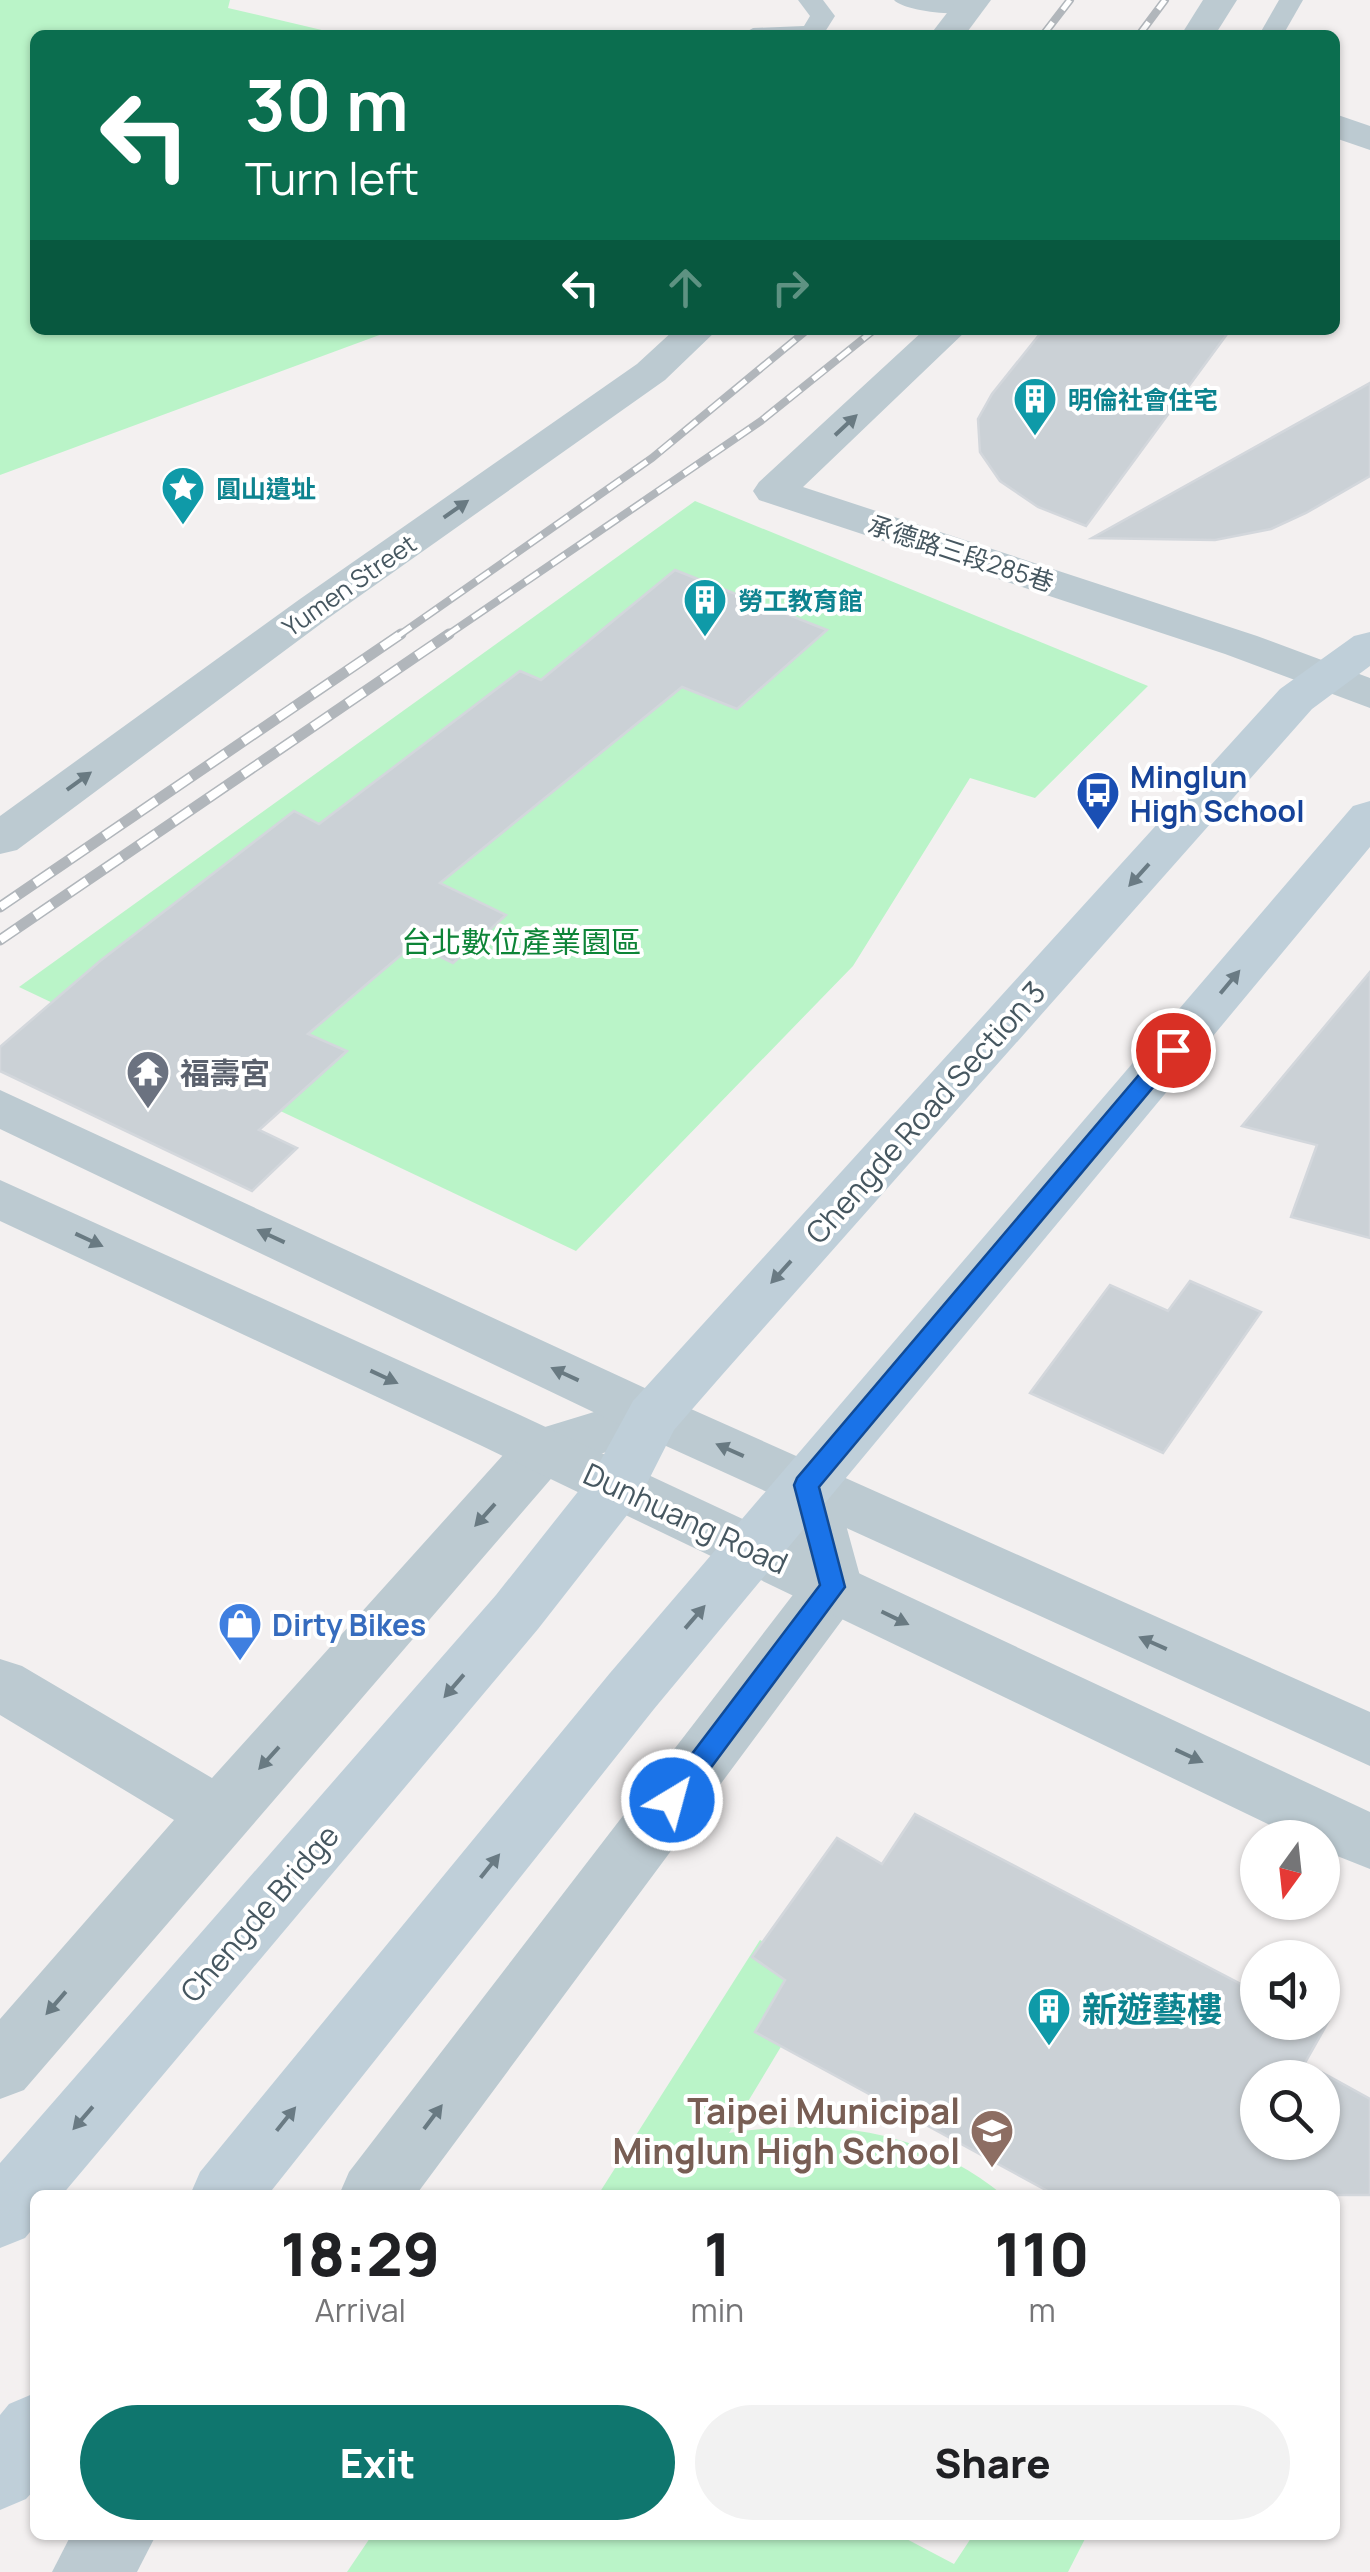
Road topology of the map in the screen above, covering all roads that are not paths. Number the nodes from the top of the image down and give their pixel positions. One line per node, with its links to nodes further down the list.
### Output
1 (810, 0): 6 (lane)
2 (906, 0): 5 (lane)
3 (1220, 0): 8 (street)
4 (1291, 0): 9 (lane)
5 (971, 4): 7 (street)
6 (814, 30)
7 (951, 30)
8 (1201, 30)
9 (1274, 30)
10 (1340, 127): 11 (street)
11 (1370, 139)
12 (691, 335): 17 (street, Yumen Street, one-way to 12)
13 (942, 335): 15 (street, 承德路三段285巷, one-way to 13)
14 (1370, 646): 15 (main road, Chengde Road Section 3)
15 (1348, 685): 20 (main road, Chengde Road Section 3, one-way to 20)
16 (1370, 816): 23 (main road, one-way to 16)
17 (0, 839)
18 (0, 1108): 20 (street, one-way to 18)
19 (0, 1200): 21 (street, Dunhuang Road, one-way to 21)
20 (654, 1416): 21 (street); 22 (main road, Chengde Road Section 3); 23 (street, one-way to 20)
21 (542, 1450): 22 (street, Dunhuang Road); 29 (street, one-way to 29)
22 (617, 1485): 24 (street, Dunhuang Road); 26 (main road, Chengde Road Section 3)
23 (806, 1485): 24 (main road); 25 (street); 28 (street, one-way to 23)
24 (752, 1550): 25 (street, Dunhuang Road); 32 (main road, one-way to 24)
25 (832, 1587): 30 (street, Dunhuang Road, one-way to 30); 33 (street, one-way to 25)
26 (517, 1612): 34 (main road, Chengde Bridge, one-way to 34)
27 (0, 1684): 29 (street)
28 (1367, 1732)
29 (219, 1814): 31 (street, one-way to 31)
30 (1370, 1842)
31 (0, 2068)
32 (229, 2190)
33 (378, 2190)
34 (0, 2215)
35 (30, 2436): 36 (main road)
36 (0, 2474)
37 (114, 2540): 38 (street)
38 (90, 2572)

